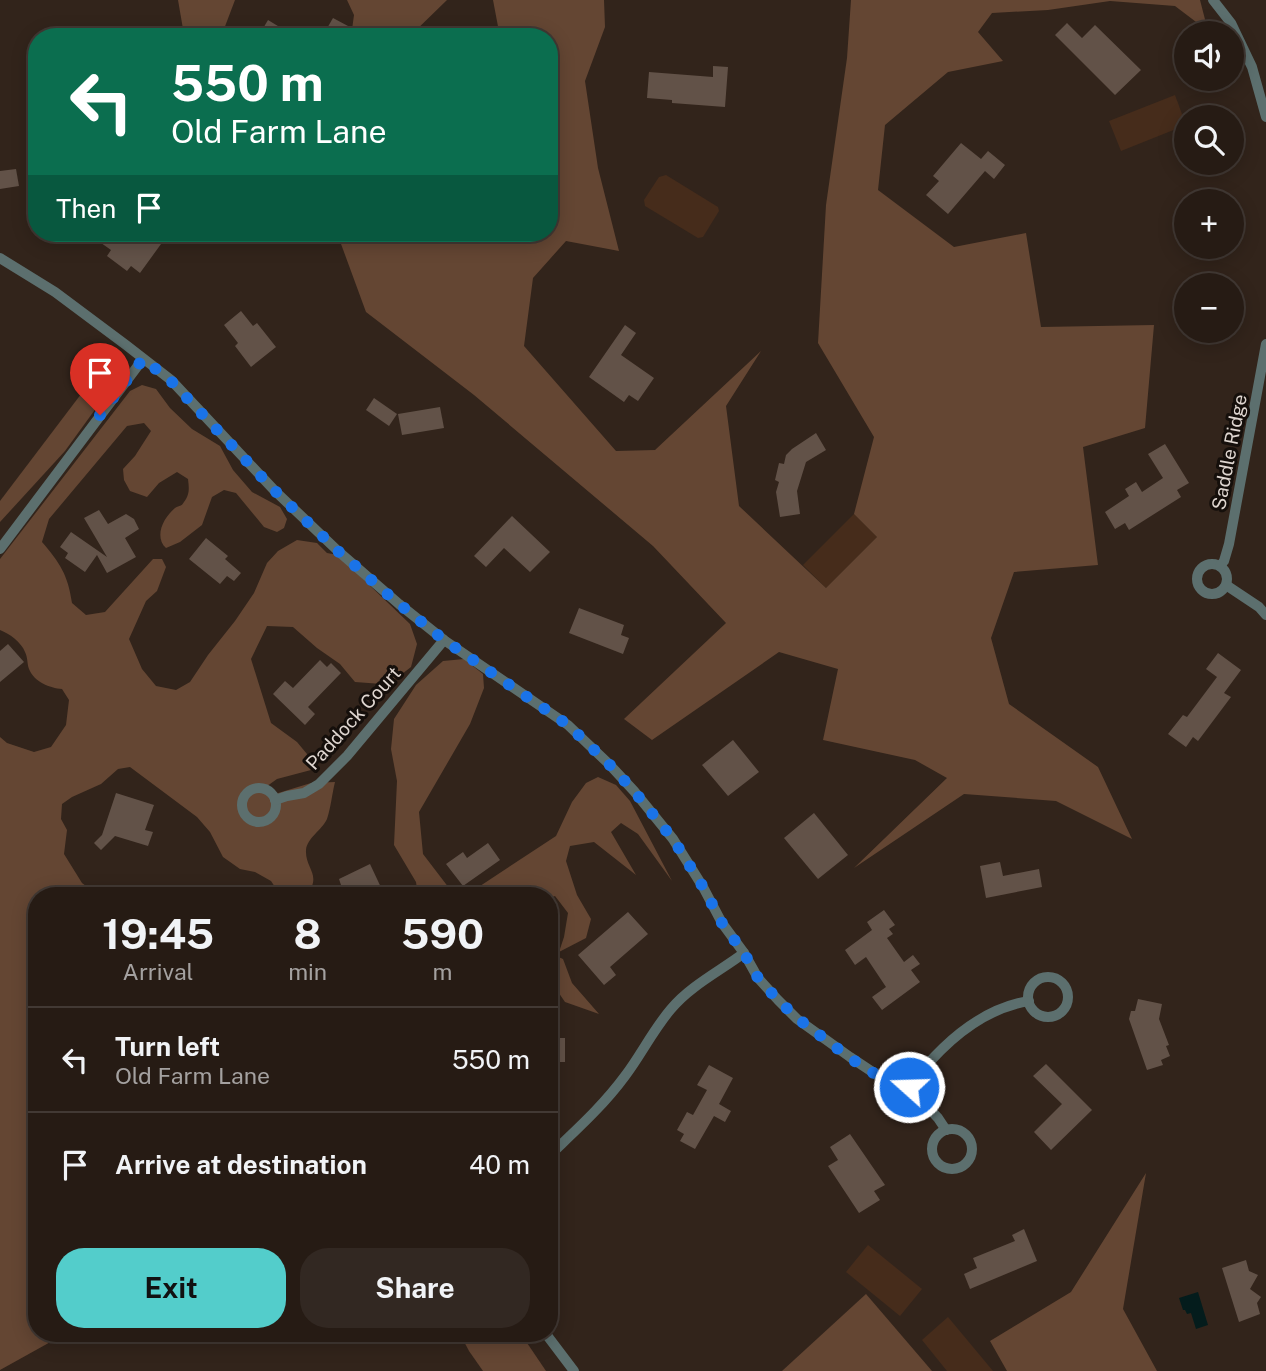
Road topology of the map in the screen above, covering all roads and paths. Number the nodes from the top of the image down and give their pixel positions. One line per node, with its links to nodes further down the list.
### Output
1 (1213, 0): 2 (street)
2 (1266, 117)
3 (0, 258): 5 (street)
4 (1266, 344): 7 (street, Saddle Ridge)
5 (143, 359): 6 (street); 10 (street)
6 (0, 549)
7 (1220, 566): 8 (street); 8 (street)
8 (1226, 585): 9 (street)
9 (1266, 615)
10 (444, 640): 11 (street, Paddock Court); 12 (street)
11 (275, 800)
12 (744, 953): 14 (street); 16 (street)
13 (1029, 1002): 14 (street)
14 (909, 1087): 15 (street)
15 (946, 1130)
16 (558, 1147)
17 (552, 1342): 18 (street)
18 (574, 1371)

